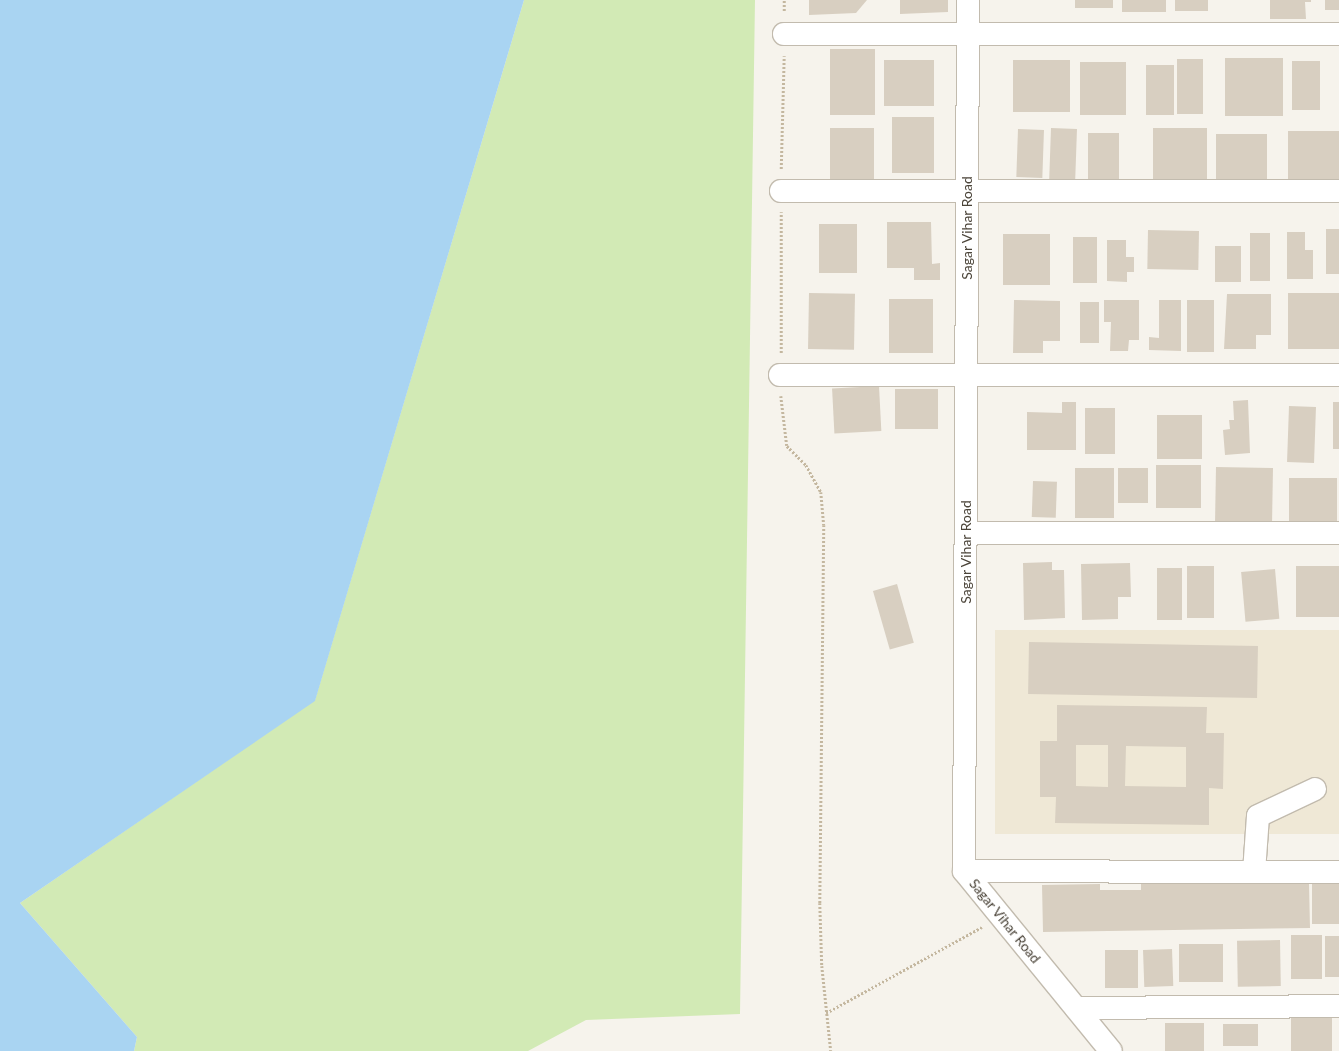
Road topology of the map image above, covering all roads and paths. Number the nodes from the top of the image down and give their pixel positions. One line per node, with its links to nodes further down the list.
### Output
1 (784, 0): 3 (path)
2 (968, 0): 4 (street, Sagar Vihar Road)
3 (784, 34): 4 (street); 6 (path)
4 (968, 34): 5 (street); 7 (street, Sagar Vihar Road)
5 (1339, 34)
6 (781, 191): 7 (street); 9 (path)
7 (967, 191): 8 (street); 10 (street, Sagar Vihar Road)
8 (1339, 191)
9 (780, 375): 10 (street); 21 (path)
10 (967, 375): 11 (street); 12 (street, Sagar Vihar Road)
11 (1339, 375)
12 (966, 533): 13 (street); 15 (street, Sagar Vihar Road)
13 (1339, 533)
14 (1315, 789): 16 (street)
15 (964, 871): 16 (street); 18 (street, Sagar Vihar Road)
16 (1254, 872): 17 (street)
17 (1339, 872)
18 (1001, 916): 20 (street, Sagar Vihar Road); 21 (path)
19 (1339, 1006): 20 (street)
20 (1076, 1008): 23 (street, Sagar Vihar Road)
21 (826, 1013): 22 (path)
22 (831, 1051)
23 (1112, 1051)

